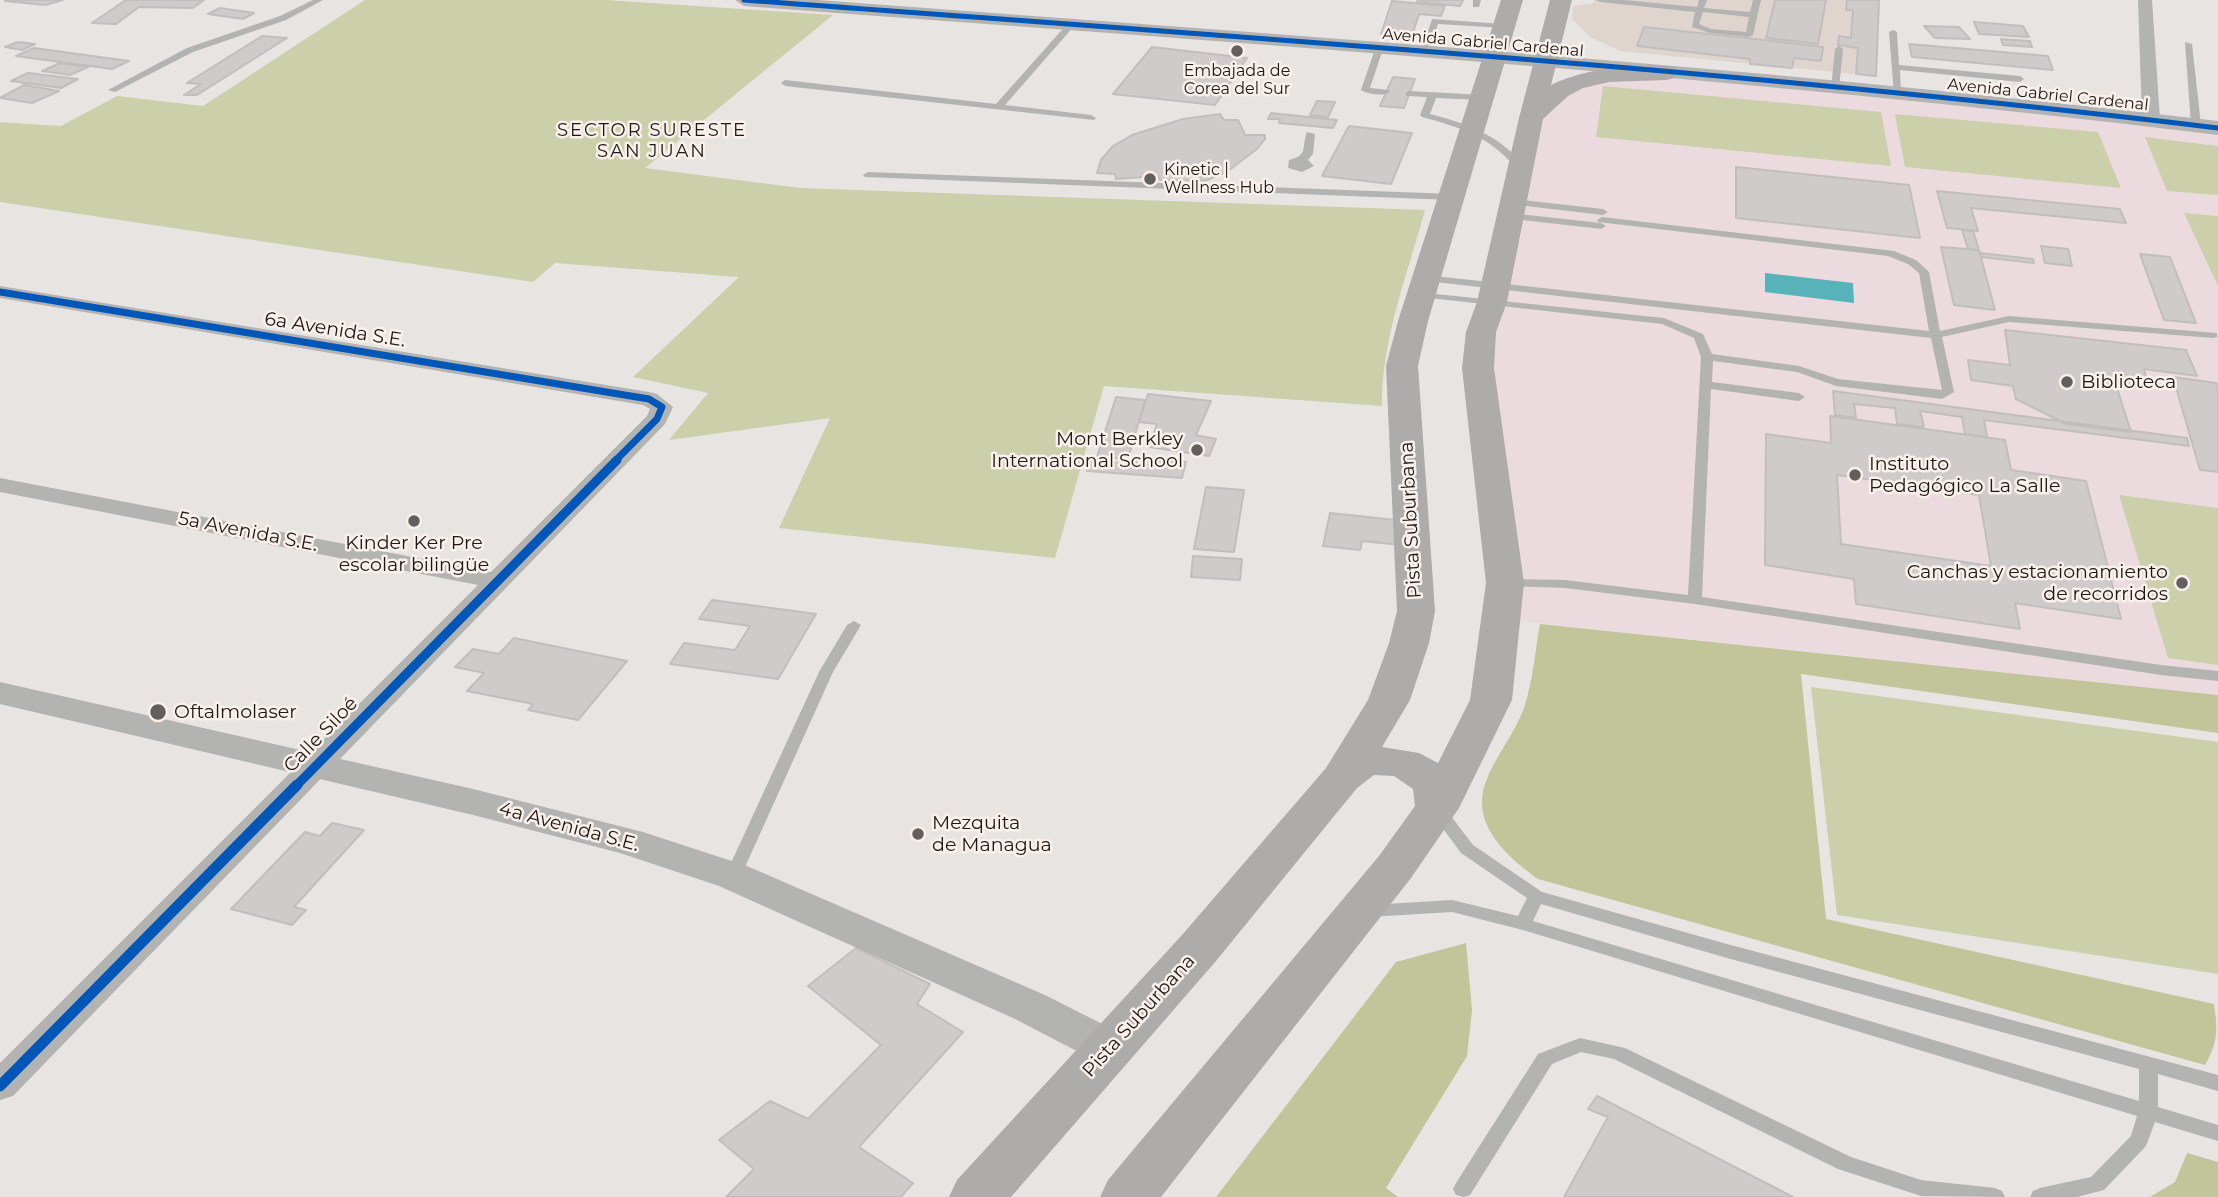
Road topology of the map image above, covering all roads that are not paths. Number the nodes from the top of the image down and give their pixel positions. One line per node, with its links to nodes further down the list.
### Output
1 (319, 0): 24 (lane)
2 (744, 0): 10 (street, Avenida Gabriel Cardenal)
3 (1512, 0): 11 (main road, Pista Suburbana)
4 (1600, 0): 7 (lane)
5 (1757, 0): 9 (lane)
6 (2145, 0): 33 (street)
7 (1701, 5): 9 (lane); 9 (lane)
8 (1558, 10): 18 (main road); 20 (street)
9 (1755, 15)
10 (1071, 25): 14 (street, Avenida Gabriel Cardenal); 30 (lane)
11 (1504, 26): 16 (lane); 17 (main road, Pista Suburbana)
12 (1893, 32): 19 (lane)
13 (2188, 44): 34 (lane)
14 (1384, 49): 16 (street, Avenida Gabriel Cardenal); 25 (lane); 28 (street)
15 (1839, 50): 23 (lane)
16 (1424, 52): 17 (street, Avenida Gabriel Cardenal)
17 (1495, 57): 18 (street, Avenida Gabriel Cardenal); 28 (main road, Pista Suburbana)
18 (1545, 62): 20 (street, Avenida Gabriel Cardenal); 32 (main road)
19 (1895, 67): 21 (lane); 26 (lane)
20 (1666, 73): 23 (street, Avenida Gabriel Cardenal); 32 (main road)
21 (2020, 79)
22 (785, 83): 30 (lane)
23 (1835, 88): 26 (street, Avenida Gabriel Cardenal)
24 (112, 90)
25 (1386, 92)
26 (1897, 93): 33 (street, Avenida Gabriel Cardenal)
27 (1409, 94): 29 (lane)
28 (1482, 94): 29 (lane); 35 (main road, Pista Suburbana)
29 (1432, 96): 35 (lane)
30 (999, 107): 31 (lane)
31 (1091, 118)
32 (1531, 118): 38 (main road)
33 (2151, 119): 34 (street, Avenida Gabriel Cardenal)
34 (2196, 125): 36 (street, Avenida Gabriel Cardenal)
35 (1472, 127): 38 (lane); 41 (main road, Pista Suburbana)
36 (2218, 128)
37 (1310, 134): 40 (lane)
38 (1520, 167): 42 (main road)
39 (867, 175): 40 (lane)
40 (1293, 189): 41 (lane)
41 (1452, 197): 43 (main road, Pista Suburbana)
42 (1511, 209): 45 (main road); 48 (lane)
43 (1423, 286): 45 (lane); 45 (lane); 62 (main road, Pista Suburbana)
44 (0, 292): 53 (street, 6a Avenida S.E.)
45 (1493, 294): 46 (lane); 47 (lane); 56 (main road)
46 (1665, 304): 47 (lane); 48 (lane)
47 (1664, 321): 50 (lane)
48 (1937, 335): 49 (lane); 50 (lane)
49 (2213, 335)
50 (1707, 357): 51 (lane)
51 (1706, 385): 52 (lane); 57 (lane)
52 (1799, 397)
53 (662, 407): 55 (street, Calle Siloé)
54 (0, 485): 55 (street, 5a Avenida S.E.)
55 (495, 581): 61 (street, Calle Siloé)
56 (1505, 583): 57 (lane); 63 (main road)
57 (1695, 600): 59 (lane)
58 (854, 625): 64 (lane)
59 (2218, 676)
60 (0, 693): 61 (street, 4a Avenida S.E.)
61 (315, 765): 64 (street, 4a Avenida S.E.); 71 (street, Calle Siloé)
62 (1342, 778): 63 (main road); 68 (main road, Pista Suburbana)
63 (1437, 808): 65 (lane); 66 (main road)
64 (733, 876): 68 (street, 4a Avenida S.E.)
65 (1536, 895): 67 (lane); 69 (lane)
66 (1361, 911): 67 (lane); 76 (main road)
67 (1523, 924): 72 (lane)
68 (1110, 1048): 75 (main road, Pista Suburbana)
69 (2149, 1064): 70 (lane); 72 (lane)
70 (2218, 1083)
71 (0, 1086)
72 (2148, 1112): 73 (lane); 78 (lane)
73 (2218, 1133)
74 (1463, 1189): 77 (lane)
75 (977, 1197)
76 (1128, 1197)
77 (1995, 1197)
78 (2040, 1197)

